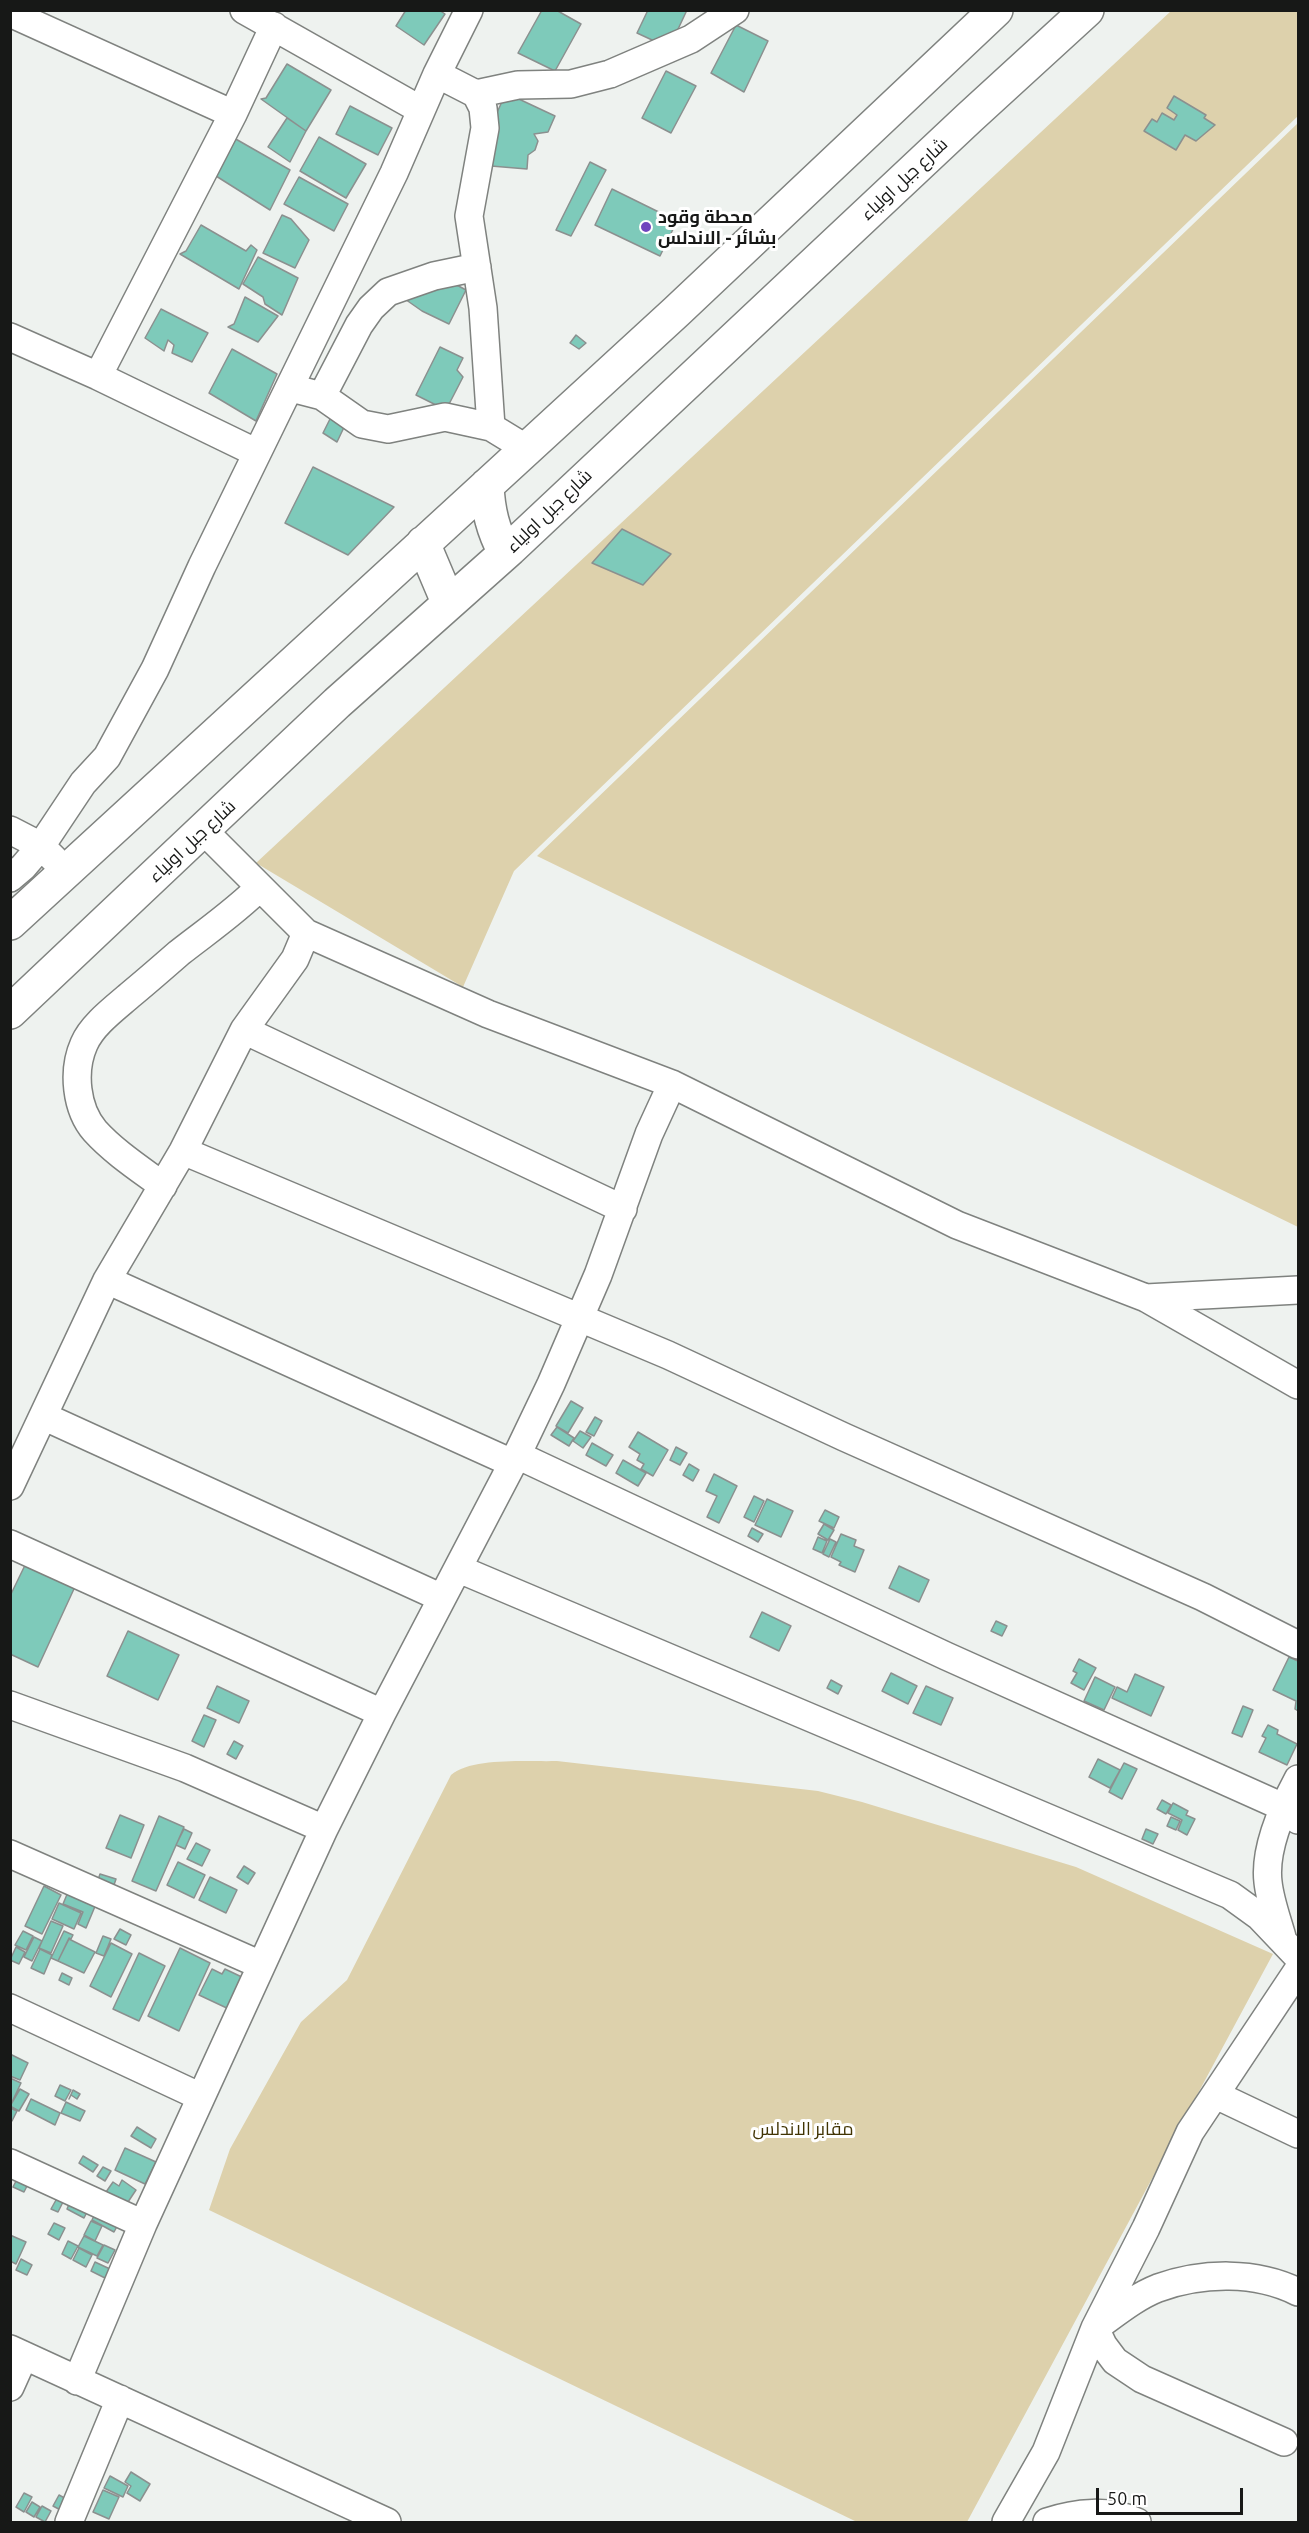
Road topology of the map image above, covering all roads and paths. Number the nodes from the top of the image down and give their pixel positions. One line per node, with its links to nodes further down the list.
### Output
1 (244, 10): 7 (street)
2 (470, 10): 8 (street)
3 (735, 10): 9 (street)
4 (996, 10): 18 (highway)
5 (1087, 10): 22 (highway, شارع جبل اولياء)
6 (10, 13): 11 (street)
7 (274, 26): 10 (street); 11 (street)
8 (437, 74): 9 (street); 10 (street)
9 (476, 93): 12 (street)
10 (421, 110): 15 (street)
11 (232, 114): 14 (street)
12 (477, 267): 16 (street); 17 (street)
13 (10, 337): 14 (street)
14 (98, 376): 19 (street)
15 (291, 388): 16 (street); 19 (street)
16 (322, 396): 17 (street)
17 (491, 427): 18 (street)
18 (527, 449): 20 (highway)
19 (257, 453): 26 (street)
20 (487, 485): 21 (highway); 22 (highway)
21 (423, 543): 23 (highway); 27 (highway)
22 (505, 553): 23 (highway, شارع جبل اولياء)
23 (448, 602): 25 (highway, شارع جبل اولياء)
24 (10, 830): 26 (street)
25 (204, 831): 29 (street); 32 (highway, شارع جبل اولياء)
26 (41, 846): 27 (street); 28 (street)
27 (67, 872): 30 (highway)
28 (10, 878)
29 (260, 887): 31 (street); 36 (street)
30 (10, 923)
31 (306, 933): 33 (street); 34 (street)
32 (10, 1012)
33 (244, 1030): 35 (street); 37 (street)
34 (672, 1084): 37 (street); 40 (street)
35 (183, 1150): 36 (street); 41 (street)
36 (163, 1185): 38 (street)
37 (623, 1209): 41 (street)
38 (107, 1280): 43 (street); 44 (street)
39 (1299, 1290): 40 (street)
40 (1146, 1298): 42 (street)
41 (581, 1318): 44 (street); 49 (street)
42 (1299, 1385)
43 (43, 1416): 45 (street); 48 (street)
44 (514, 1459): 47 (street); 53 (street)
45 (10, 1486)
46 (10, 1544): 51 (street)
47 (459, 1569): 48 (street); 56 (street)
48 (442, 1598): 51 (street)
49 (1299, 1645)
50 (10, 1705): 54 (street)
51 (382, 1713): 54 (street)
52 (1299, 1779): 53 (street)
53 (1291, 1814): 56 (street)
54 (324, 1829): 57 (street)
55 (10, 1854): 57 (street)
56 (1292, 1951)
57 (261, 1965): 61 (street)
58 (1299, 1970): 60 (street)
59 (10, 2008): 61 (street)
60 (1216, 2095): 62 (street); 66 (street)
61 (201, 2097): 64 (street)
62 (1299, 2134)
63 (10, 2163): 64 (street)
64 (143, 2223): 68 (street)
65 (1299, 2292): 66 (street)
66 (1095, 2328): 71 (street); 74 (street)
67 (17, 2352): 68 (street); 69 (street)
68 (77, 2380): 70 (street)
69 (10, 2388)
70 (120, 2399): 72 (street); 73 (street)
71 (1284, 2442)
72 (69, 2523)
73 (387, 2523)
74 (1006, 2523)
75 (1047, 2523): 76 (street)
76 (1137, 2523)

